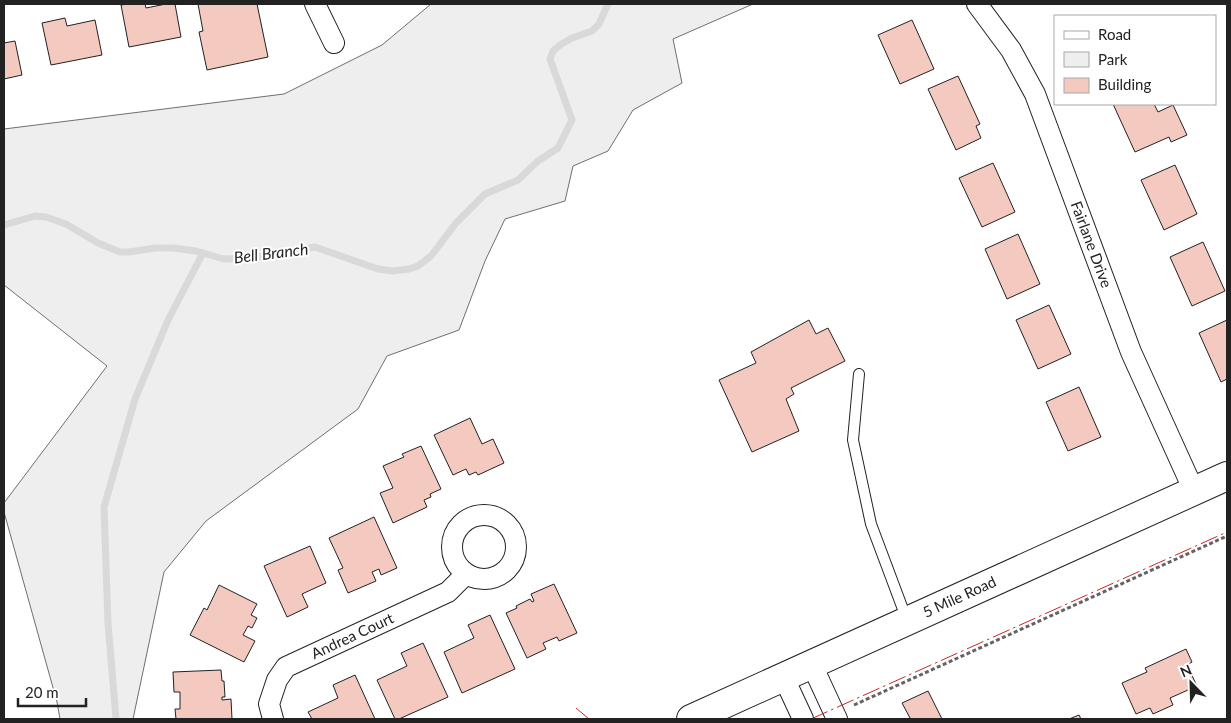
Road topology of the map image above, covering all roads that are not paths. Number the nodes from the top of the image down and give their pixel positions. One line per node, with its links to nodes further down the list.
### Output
1 (315, 4): 3 (street)
2 (977, 4): 6 (street, Fairlane Drive)
3 (334, 43)
4 (859, 374): 8 (lane)
5 (1227, 476): 6 (main road, 5 Mile Road)
6 (1194, 491): 8 (main road, 5 Mile Road)
7 (466, 574): 12 (street, Andrea Court)
8 (908, 621): 9 (main road, 5 Mile Road)
9 (812, 665): 10 (main road, 5 Mile Road); 11 (street)
10 (784, 678): 13 (main road, 5 Mile Road); 14 (street)
11 (836, 717)
12 (273, 719)
13 (692, 719)
14 (803, 719)

